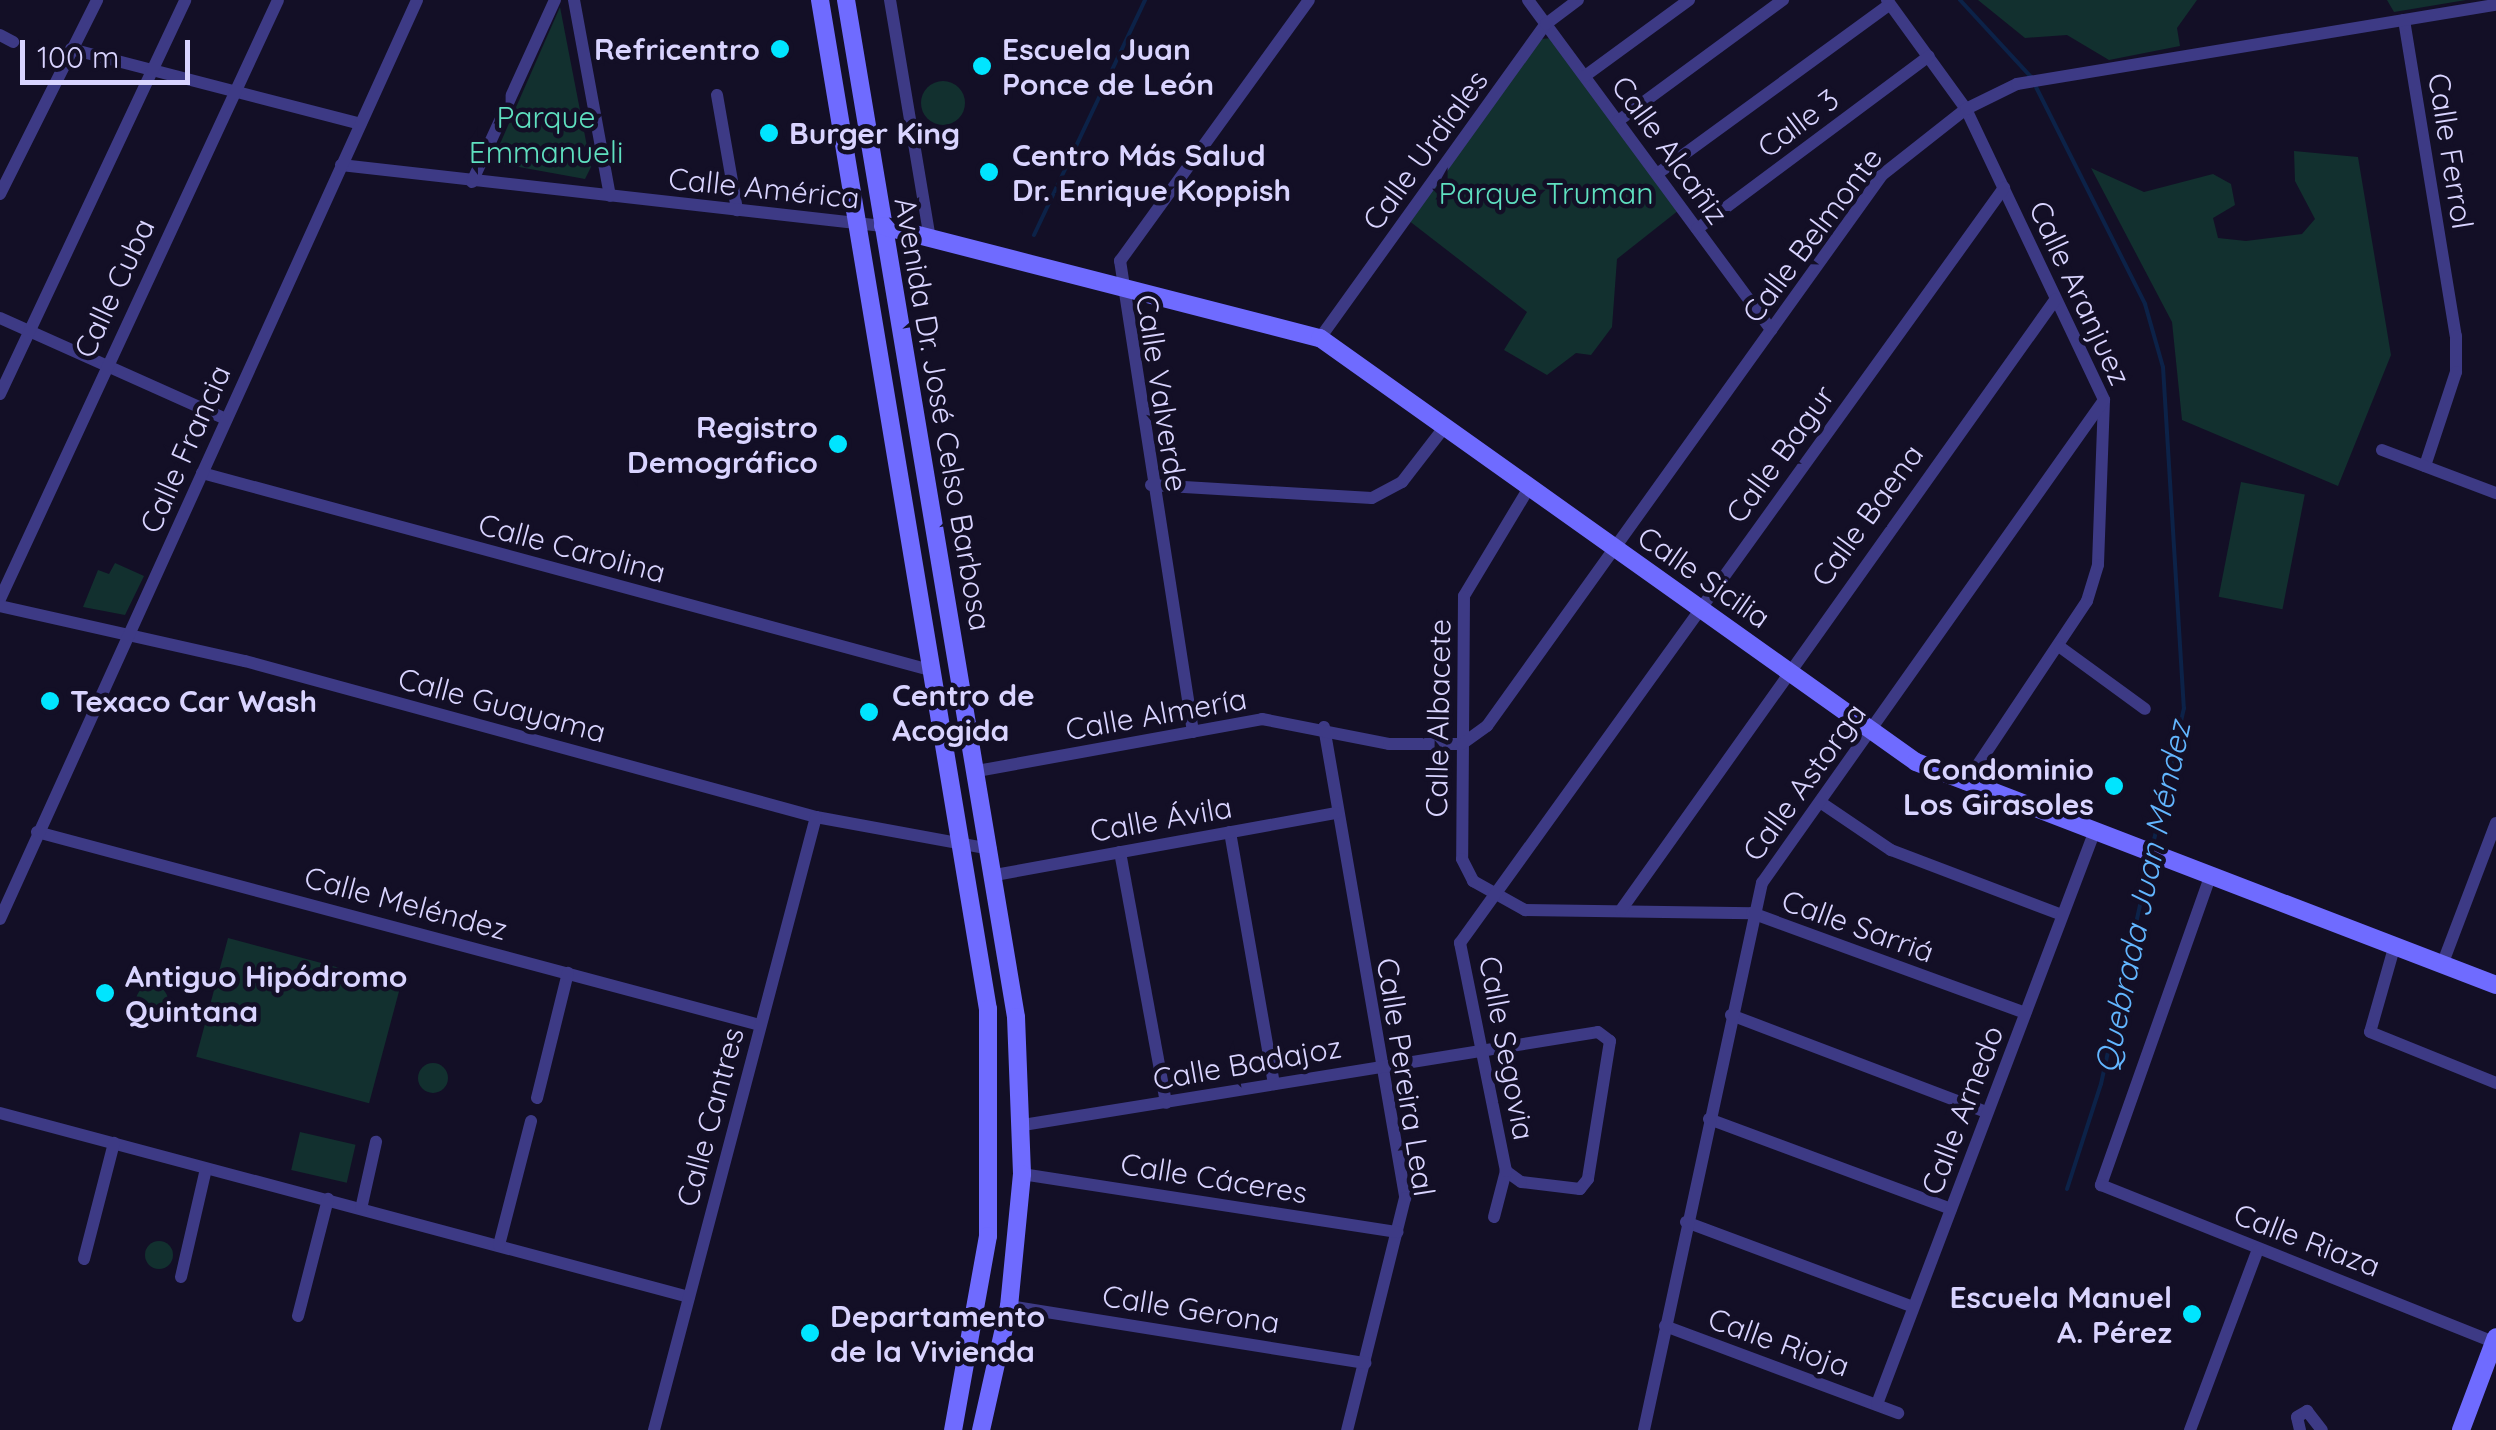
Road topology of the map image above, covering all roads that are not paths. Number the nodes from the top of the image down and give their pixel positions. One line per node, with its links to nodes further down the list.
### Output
1 (97, 0): 19 (street)
2 (185, 0): 21 (street)
3 (278, 0): 23 (street, Calle Cuba)
4 (417, 0): 27 (street, Calle Francia)
5 (555, 0): 30 (street)
6 (574, 0): 33 (street)
7 (820, 0): 35 (main road, Avenida Dr. José Celso Barbosa)
8 (846, 0): 36 (main road, Avenida Dr. José Celso Barbosa)
9 (890, 0): 38 (street)
10 (1309, 0): 39 (street, Calle Valverde)
11 (1528, 0): 18 (street, Calle Alcañiz)
12 (1578, 0): 18 (street, Calle Urdiales)
13 (1688, 0): 22 (street)
14 (1783, 0): 26 (street)
15 (1888, 2): 20 (street, Calle Aranjuez); 29 (street)
16 (2496, 4): 17 (street, Calle Belmonte)
17 (2404, 20): 25 (street, Calle Belmonte); 51 (street, Calle Ferrol)
18 (1546, 24): 22 (street, Calle Alcañiz); 44 (street, Calle Urdiales)
19 (70, 49): 21 (street); 32 (street)
20 (1929, 56): 25 (street, Calle Aranjuez); 37 (street, Calle 3)
21 (149, 67): 23 (street); 43 (street)
22 (1585, 76): 26 (street, Calle Alcañiz)
23 (234, 86): 27 (street); 45 (street, Calle Cuba)
24 (718, 95): 34 (street)
25 (1966, 109): 31 (street, Calle Aranjuez); 42 (street, Calle Belmonte)
26 (1618, 121): 29 (street, Calle Alcañiz)
27 (360, 124): 28 (street, Calle Francia)
28 (341, 165): 30 (street, Calle América); 48 (street, Calle Francia)
29 (1657, 174): 37 (street, Calle Alcañiz)
30 (472, 182): 33 (street, Calle América)
31 (2004, 188): 40 (street, Calle Aranjuez); 58 (street, Calle Bagur)
32 (0, 194)
33 (610, 196): 34 (street, Calle América)
34 (736, 210): 35 (street, Calle América)
35 (855, 223): 36 (street, Calle América); 62 (main road, Avenida Dr. José Celso Barbosa)
36 (883, 226): 38 (main road, Calle Sicilia); 67 (main road, Avenida Dr. José Celso Barbosa)
37 (1697, 229): 42 (street, Calle Alcañiz)
38 (929, 232): 39 (main road, Calle Sicilia)
39 (1118, 280): 44 (main road, Calle Sicilia); 53 (street, Calle Valverde)
40 (2054, 300): 47 (street, Calle Aranjuez); 61 (street, Calle Baena)
41 (0, 318): 43 (street)
42 (1771, 330): 56 (street, Calle Belmonte)
43 (28, 332): 45 (street); 46 (street)
44 (1320, 338): 49 (main road, Calle Sicilia)
45 (105, 367): 48 (street); 57 (street, Calle Cuba)
46 (0, 394)
47 (2104, 400): 60 (street, Calle Aranjuez); 66 (street, Calle Astorga)
48 (226, 419): 52 (street, Calle Francia)
49 (1446, 426): 53 (street); 54 (main road, Calle Sicilia)
50 (2382, 450): 51 (street)
51 (2425, 466): 55 (street)
52 (202, 474): 59 (street, Calle Francia); 62 (street, Calle Carolina)
53 (1152, 485): 65 (street, Calle Valverde)
54 (1530, 486): 56 (main road, Calle Sicilia); 68 (street, Calle Albacete)
55 (2496, 492)
56 (1616, 548): 58 (main road, Calle Sicilia); 68 (street, Calle Belmonte)
57 (0, 602): 59 (street, Calle Guayama)
58 (1700, 606): 61 (main road, Calle Sicilia); 83 (street, Calle Bagur)
59 (130, 632): 73 (street, Calle Guayama); 75 (street, Calle Francia)
60 (2060, 646): 63 (street); 70 (street, Calle Aranjuez)
61 (1785, 669): 66 (main road, Calle Sicilia); 84 (street, Calle Baena)
62 (930, 670): 67 (main road); 78 (main road, Avenida Dr. José Celso Barbosa)
63 (2144, 708)
64 (1324, 728): 65 (street, Calle Almería); 68 (street, Calle Almería); 72 (street, Calle Pereira Leal)
65 (1193, 732): 69 (street, Calle Almería)
66 (1871, 732): 70 (main road, Calle Sicilia); 71 (street, Calle Astorga)
67 (969, 740): 69 (main road, Avenida Dr. José Celso Barbosa)
68 (1462, 744): 83 (street, Calle Albacete)
69 (977, 770): 79 (main road, Avenida Dr. José Celso Barbosa)
70 (1964, 784): 77 (main road, Calle Sicilia)
71 (1820, 802): 85 (street, Calle Astorga); 86 (street)
72 (1336, 813): 76 (street, Calle Ávila); 96 (street, Calle Pereira Leal)
73 (816, 816): 78 (street, Calle Guayama); 94 (street, Calle Cantres)
74 (2496, 824): 89 (street)
75 (38, 832): 87 (street, Calle Francia); 90 (street, Calle Meléndez)
76 (1230, 832): 80 (street, Calle Ávila); 98 (street)
77 (2094, 833): 82 (main road, Calle Sicilia); 86 (street, Calle Arnedo)
78 (964, 845): 79 (street, Calle Guayama); 132 (main road, Avenida Dr. José Celso Barbosa)
79 (991, 849): 81 (main road, Avenida Dr. José Celso Barbosa)
80 (1120, 852): 81 (street, Calle Ávila); 100 (street)
81 (995, 875): 105 (main road, Avenida Dr. José Celso Barbosa)
82 (2210, 877): 88 (main road, Calle Sicilia); 118 (street, Calle Riaza)
83 (1493, 897): 84 (street, Calle Sarriá); 95 (street, Calle Segovia)
84 (1621, 910): 85 (street, Calle Sarriá)
85 (1752, 914): 92 (street, Calle Sarriá); 93 (street, Calle Astorga)
86 (2062, 916): 92 (street, Calle Arnedo)
87 (0, 919)
88 (2394, 948): 89 (main road, Calle Sicilia); 97 (street)
89 (2442, 965): 91 (main road, Calle Sicilia)
90 (568, 972): 94 (street, Calle Meléndez); 99 (street)
91 (2496, 985)
92 (2025, 1014): 101 (street, Calle Arnedo)
93 (1730, 1015): 101 (street); 103 (street, Calle Astorga)
94 (760, 1025): 121 (street, Calle Cantres)
95 (1481, 1050): 96 (street, Calle Badajoz); 109 (street, Calle Segovia); 109 (street, Calle Badajoz)
96 (1382, 1066): 98 (street, Calle Badajoz); 116 (street, Calle Pereira Leal)
97 (2496, 1083)
98 (1274, 1084): 100 (street, Calle Badajoz)
99 (537, 1098)
100 (1166, 1102): 105 (street, Calle Badajoz)
101 (1987, 1112): 113 (street, Calle Arnedo)
102 (0, 1113): 107 (street)
103 (1708, 1119): 113 (street); 115 (street, Calle Astorga)
104 (531, 1121): 117 (street)
105 (1023, 1126): 110 (main road, Avenida Dr. José Celso Barbosa)
106 (376, 1142): 112 (street)
107 (114, 1143): 108 (street); 119 (street)
108 (206, 1169): 111 (street); 120 (street)
109 (1506, 1172): 114 (street, Calle Segovia)
110 (1022, 1174): 116 (street, Calle Cáceres); 122 (main road, Avenida Dr. José Celso Barbosa)
111 (328, 1198): 112 (street); 124 (street)
112 (361, 1209): 117 (street)
113 (1951, 1209): 123 (street, Calle Arnedo)
114 (1494, 1217)
115 (1686, 1222): 123 (street); 125 (street, Calle Astorga)
116 (1398, 1232): 127 (street, Calle Pereira Leal)
117 (499, 1245): 121 (street)
118 (2258, 1249): 126 (street, Calle Riaza); 135 (street)
119 (84, 1260)
120 (180, 1277)
121 (688, 1297): 131 (street, Calle Cantres)
122 (1009, 1306): 127 (street, Calle Gerona); 130 (main road, Avenida Dr. José Celso Barbosa)
123 (1913, 1307): 128 (street, Calle Arnedo)
124 (298, 1316)
125 (1664, 1326): 128 (street, Calle Rioja); 134 (street, Calle Astorga)
126 (2495, 1340): 138 (main road)
127 (1364, 1363): 133 (street, Calle Pereira Leal)
128 (1877, 1404): 129 (street, Calle Rioja)
129 (1898, 1413)
130 (985, 1429)
131 (654, 1430)
132 (953, 1430)
133 (1346, 1430)
134 (1644, 1430)
135 (2190, 1430)
136 (2300, 1430): 137 (street)
137 (2322, 1430)
138 (2461, 1430)

